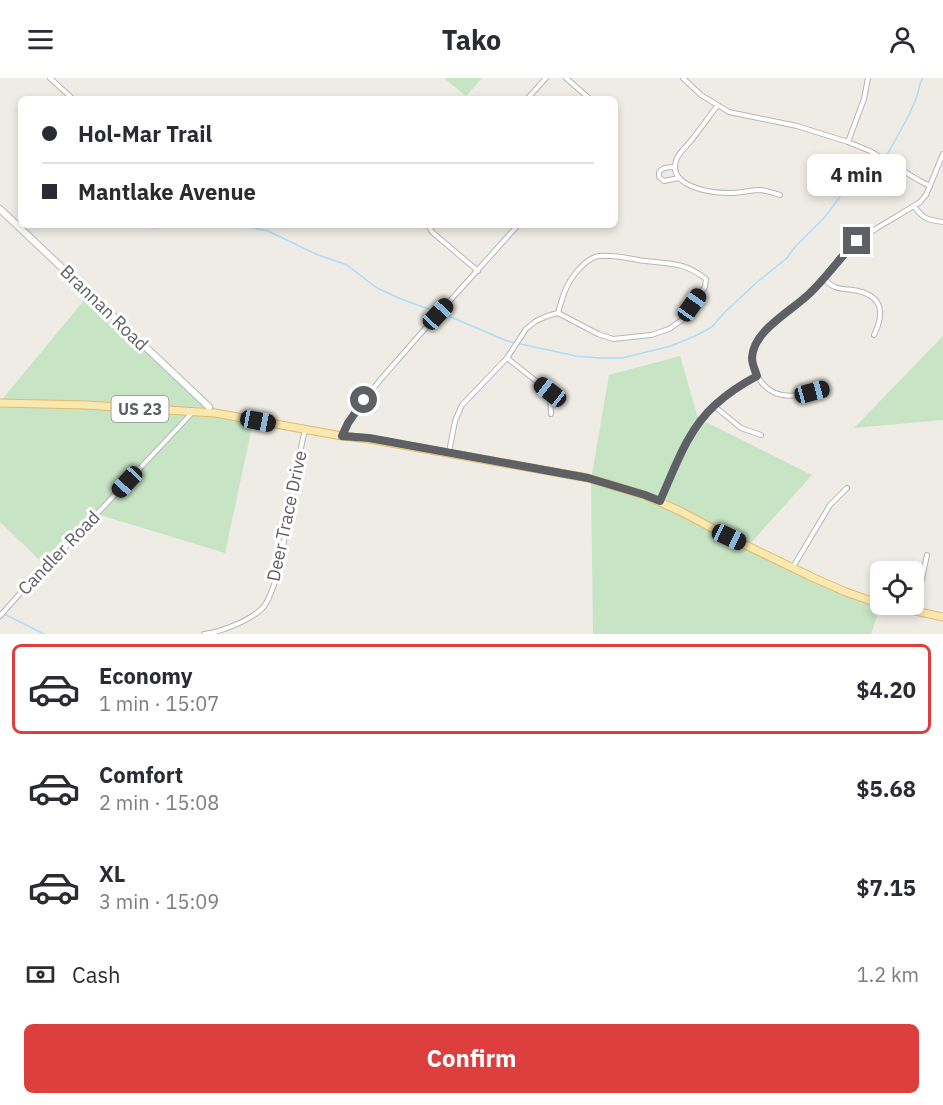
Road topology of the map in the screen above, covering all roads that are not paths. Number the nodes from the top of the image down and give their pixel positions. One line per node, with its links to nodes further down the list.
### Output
1 (50, 78): 6 (street)
2 (546, 78): 7 (street)
3 (566, 78): 8 (street)
4 (683, 78): 9 (street)
5 (868, 78): 10 (street)
6 (70, 96)
7 (530, 96)
8 (587, 96)
9 (717, 106): 10 (street); 12 (street)
10 (848, 141): 14 (street)
11 (943, 154): 14 (street)
12 (675, 167): 13 (street); 13 (street)
13 (679, 178): 15 (street)
14 (930, 186): 16 (street)
15 (780, 195)
16 (914, 206): 18 (street); 24 (street)
17 (0, 210): 19 (street, Brannan Road)
18 (943, 222)
19 (18, 227)
20 (19, 228): 32 (street, Brannan Road)
21 (430, 228): 23 (street)
22 (515, 228): 23 (street)
23 (478, 271): 38 (street)
24 (823, 278): 26 (street); 28 (street)
25 (558, 313): 25 (street); 27 (street)
26 (874, 335)
27 (507, 358): 35 (street); 39 (street)
28 (757, 376): 29 (street); 31 (street)
29 (826, 388)
30 (0, 403): 33 (main road, US 23)
31 (714, 406): 37 (street); 41 (street)
32 (209, 407): 34 (street)
33 (193, 412): 34 (main road, US 23); 47 (street, Candler Road)
34 (215, 413): 36 (main road, US 23)
35 (551, 414)
36 (305, 430): 38 (main road, US 23); 49 (street, Deer Trace Drive)
37 (761, 435)
38 (342, 436): 39 (main road, US 23)
39 (449, 453): 41 (main road, US 23)
40 (847, 488): 43 (street)
41 (660, 501): 43 (main road, US 23)
42 (927, 555): 44 (street)
43 (793, 567): 45 (main road, US 23)
44 (924, 569)
45 (870, 600)
46 (924, 613): 48 (main road, US 23)
47 (0, 616)
48 (943, 617)
49 (204, 634)

